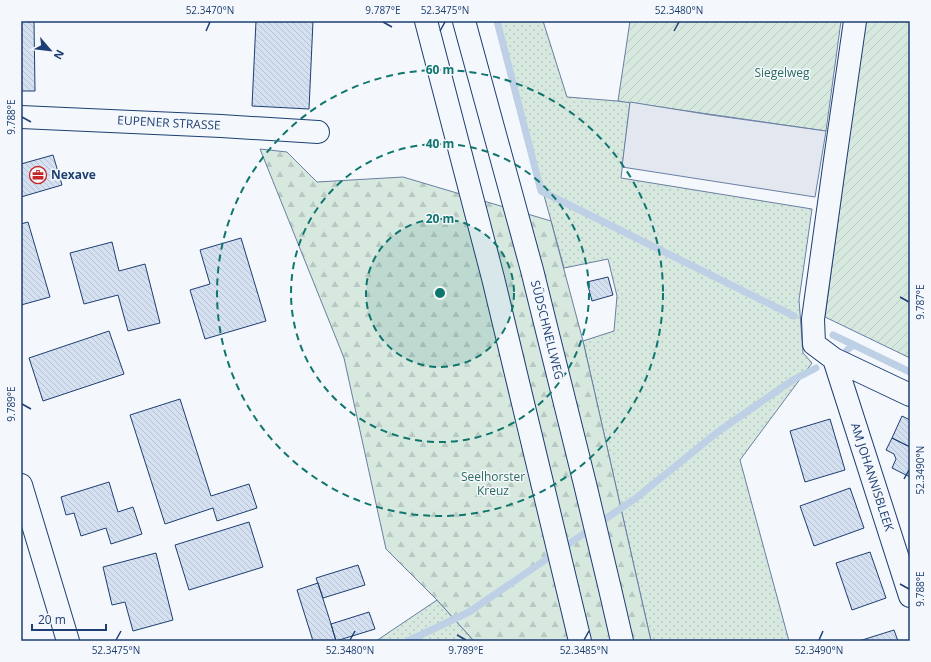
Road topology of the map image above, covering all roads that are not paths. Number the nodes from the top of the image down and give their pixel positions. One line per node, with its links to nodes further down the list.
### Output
1 (426, 21): 11 (main road)
2 (464, 21): 12 (main road, SÜDSCHNELLWEG)
3 (855, 21): 6 (main road)
4 (21, 117): 5 (main road, EUPENER STRASSE)
5 (318, 132)
6 (834, 358): 7 (main road); 9 (main road, AM JOHANNISBLEEK)
7 (910, 395)
8 (21, 485): 10 (main road)
9 (910, 596)
10 (68, 641)
11 (580, 641)
12 (622, 641)

